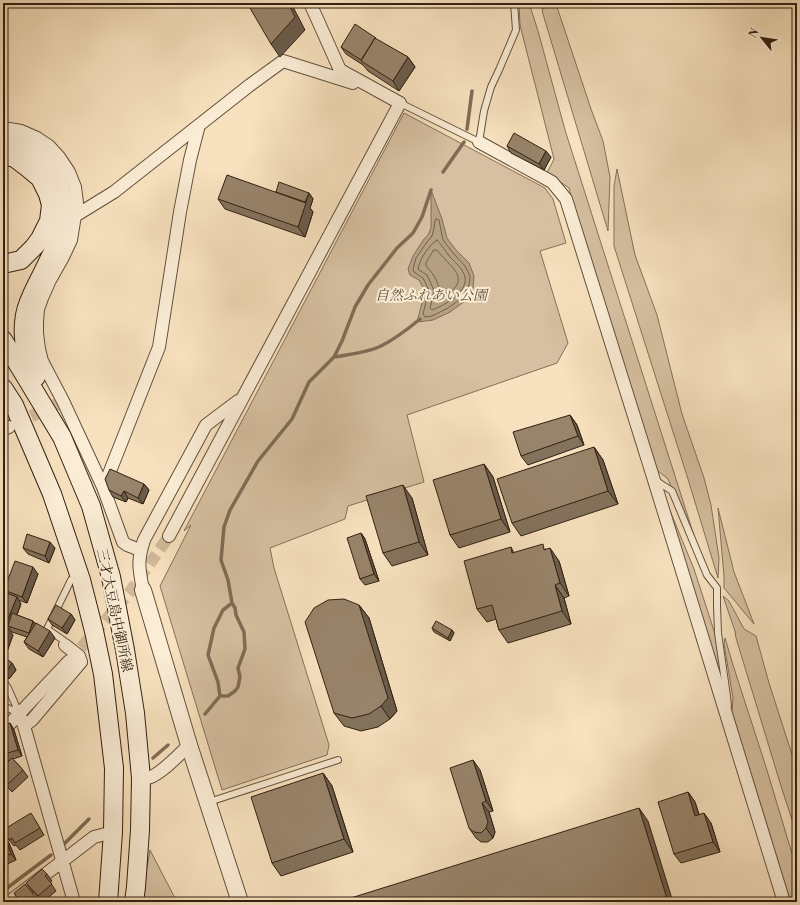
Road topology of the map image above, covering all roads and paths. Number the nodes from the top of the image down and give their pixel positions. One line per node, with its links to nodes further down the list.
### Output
1 (310, 3): 3 (street)
2 (514, 3): 8 (lane)
3 (380, 92): 4 (street); 5 (street)
4 (400, 103): 8 (lane); 14 (street)
5 (199, 125): 10 (street); 19 (street)
6 (3, 128): 10 (street)
7 (3, 142): 16 (main road)
8 (479, 142): 18 (street)
9 (3, 155): 11 (main road)
10 (76, 216): 19 (street)
11 (3, 264)
12 (3, 340): 16 (main road, 三才大豆島中御所線)
13 (3, 388): 17 (main road, 三才大豆島中御所線)
14 (242, 397): 20 (street); 21 (street)
15 (3, 405): 17 (main road)
16 (62, 437): 34 (main road, 三才大豆島中御所線)
17 (31, 446): 36 (main road, 三才大豆島中御所線)
18 (654, 480): 29 (street); 29 (lane)
19 (103, 487): 21 (street)
20 (169, 536)
21 (140, 550): 23 (street)
22 (71, 580): 24 (lane)
23 (143, 590): 32 (street)
24 (65, 645): 30 (street)
25 (69, 661): 28 (street)
26 (3, 681): 28 (lane)
27 (3, 706): 28 (lane)
28 (19, 713): 30 (street); 31 (street)
29 (728, 719): 43 (street)
30 (24, 726): 37 (street)
31 (3, 731)
32 (189, 745): 34 (street); 35 (street)
33 (338, 760): 35 (lane)
34 (141, 778): 41 (main road, 三才大豆島中御所線)
35 (208, 802): 42 (street)
36 (113, 832): 37 (street); 40 (main road, 三才大豆島中御所線)
37 (63, 860): 38 (street); 39 (street)
38 (9, 902)
39 (74, 902)
40 (108, 902)
41 (134, 902)
42 (240, 902)
43 (784, 902)

